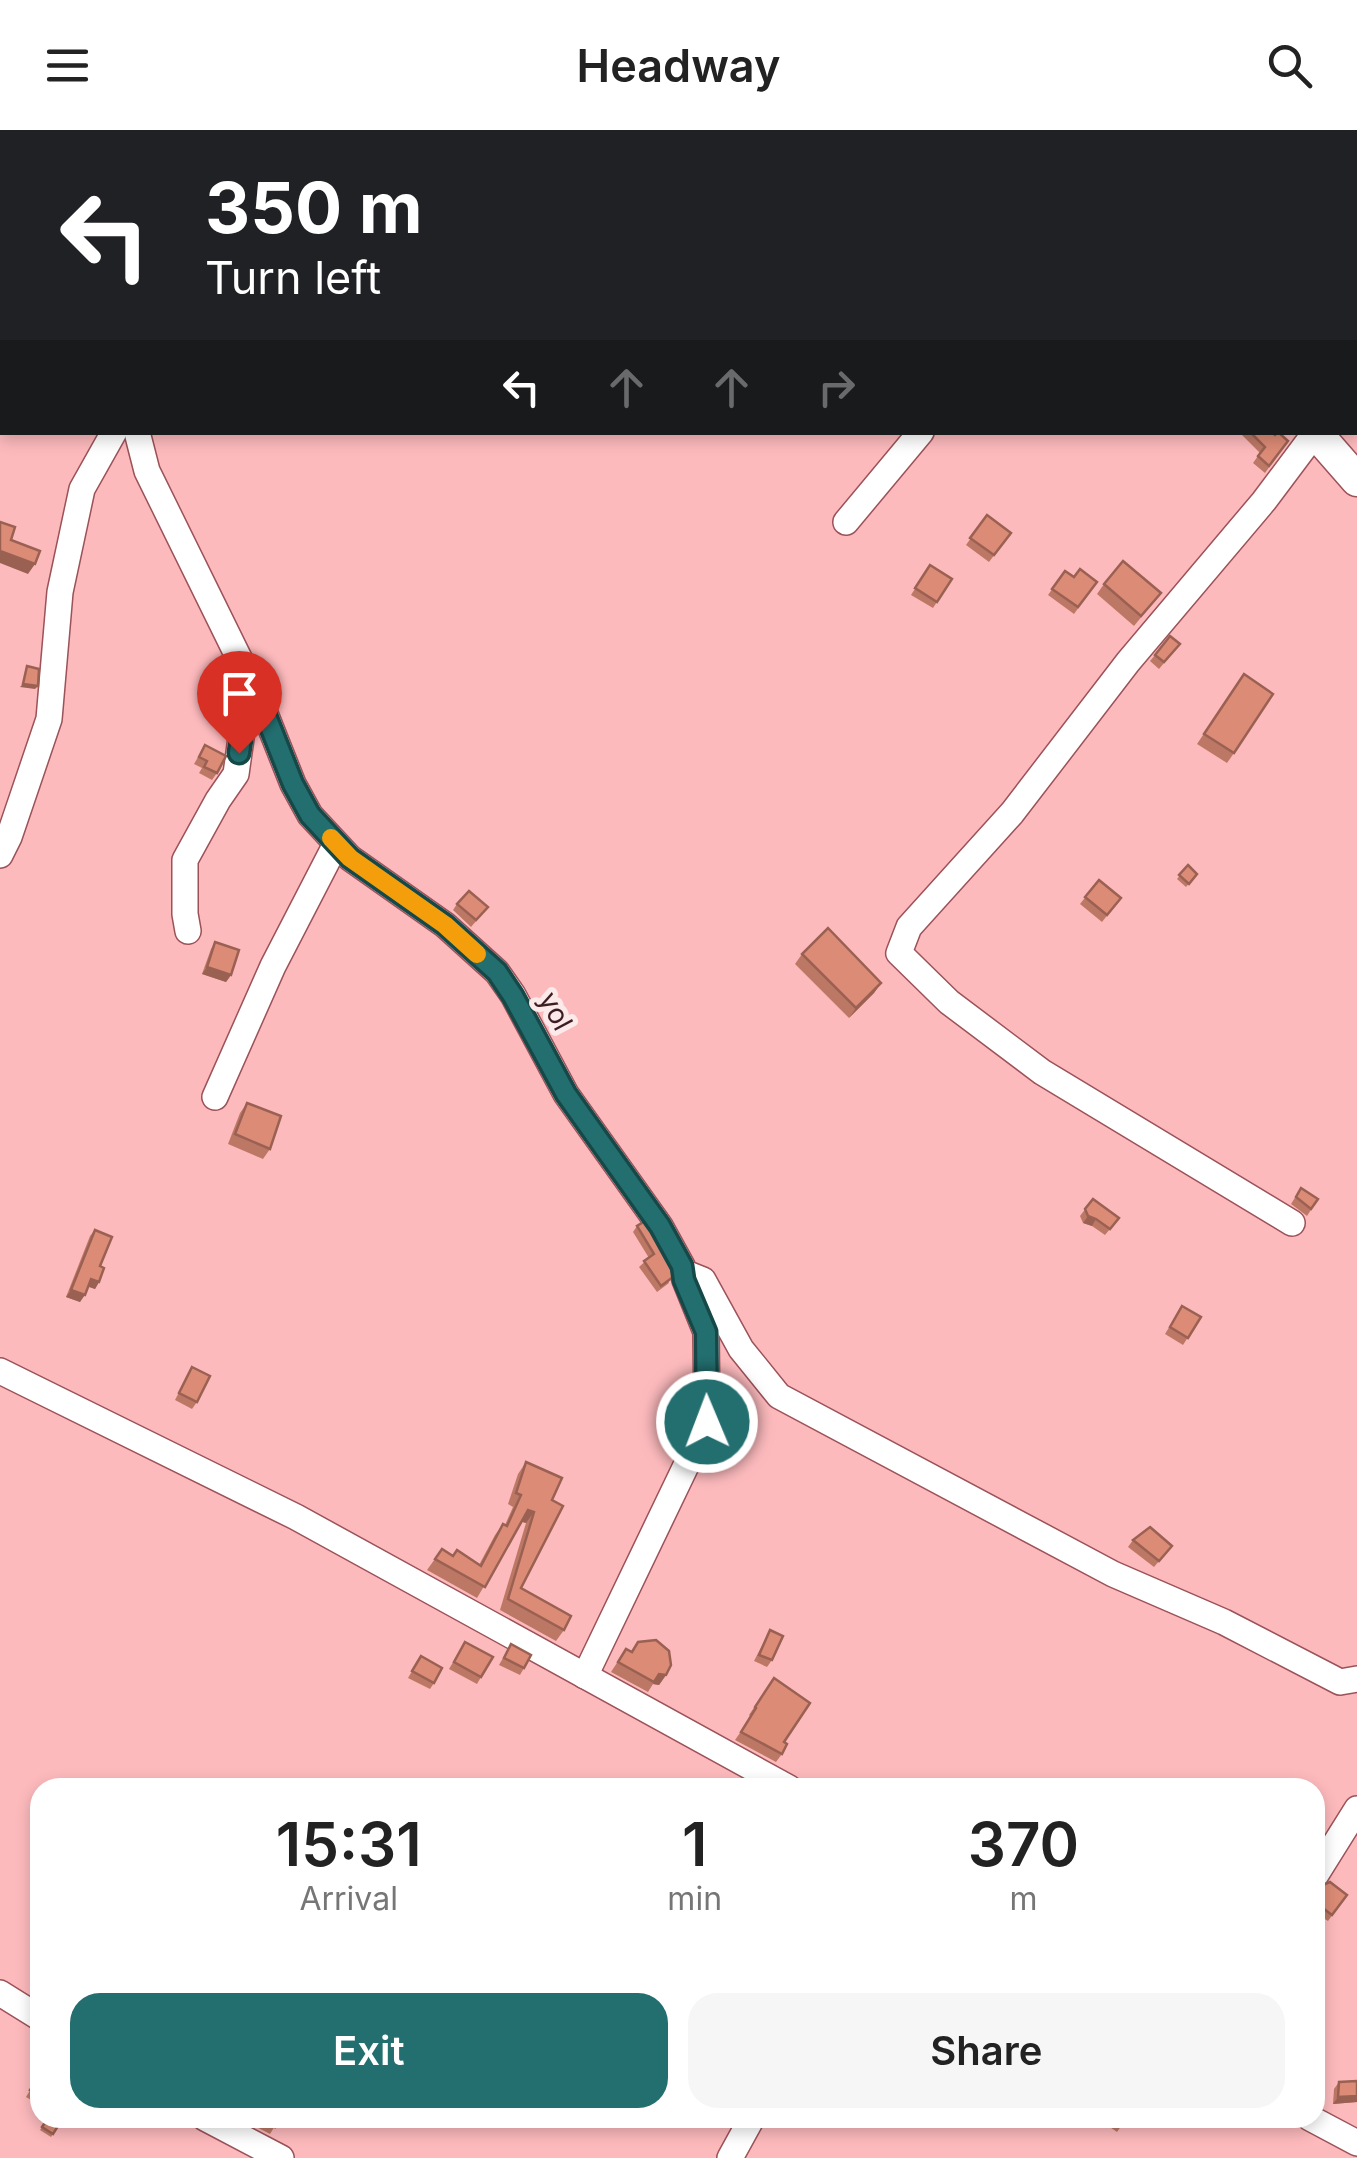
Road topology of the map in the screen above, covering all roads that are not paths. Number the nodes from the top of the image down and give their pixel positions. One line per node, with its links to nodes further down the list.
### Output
1 (112, 435): 9 (street)
2 (138, 435): 7 (street, yol)
3 (918, 435): 6 (street)
4 (1324, 436): 5 (main road); 12 (street)
5 (1357, 480)
6 (846, 522)
7 (260, 701): 8 (street, yol); 10 (street)
8 (336, 844): 11 (street); 13 (street, yol)
9 (0, 855)
10 (188, 931)
11 (216, 1097)
12 (1292, 1223)
13 (684, 1272): 15 (street, yol); 16 (street)
14 (0, 1371): 15 (street)
15 (585, 1676): 17 (street)
16 (1357, 1678)
17 (770, 1778)
18 (1357, 1810): 19 (street)
19 (1325, 1860)
20 (0, 1993): 21 (street)
21 (30, 2012)
22 (1325, 2126): 25 (street)
23 (224, 2128): 26 (street)
24 (746, 2128): 27 (street)
25 (1357, 2143)
26 (281, 2158)
27 (730, 2158)

